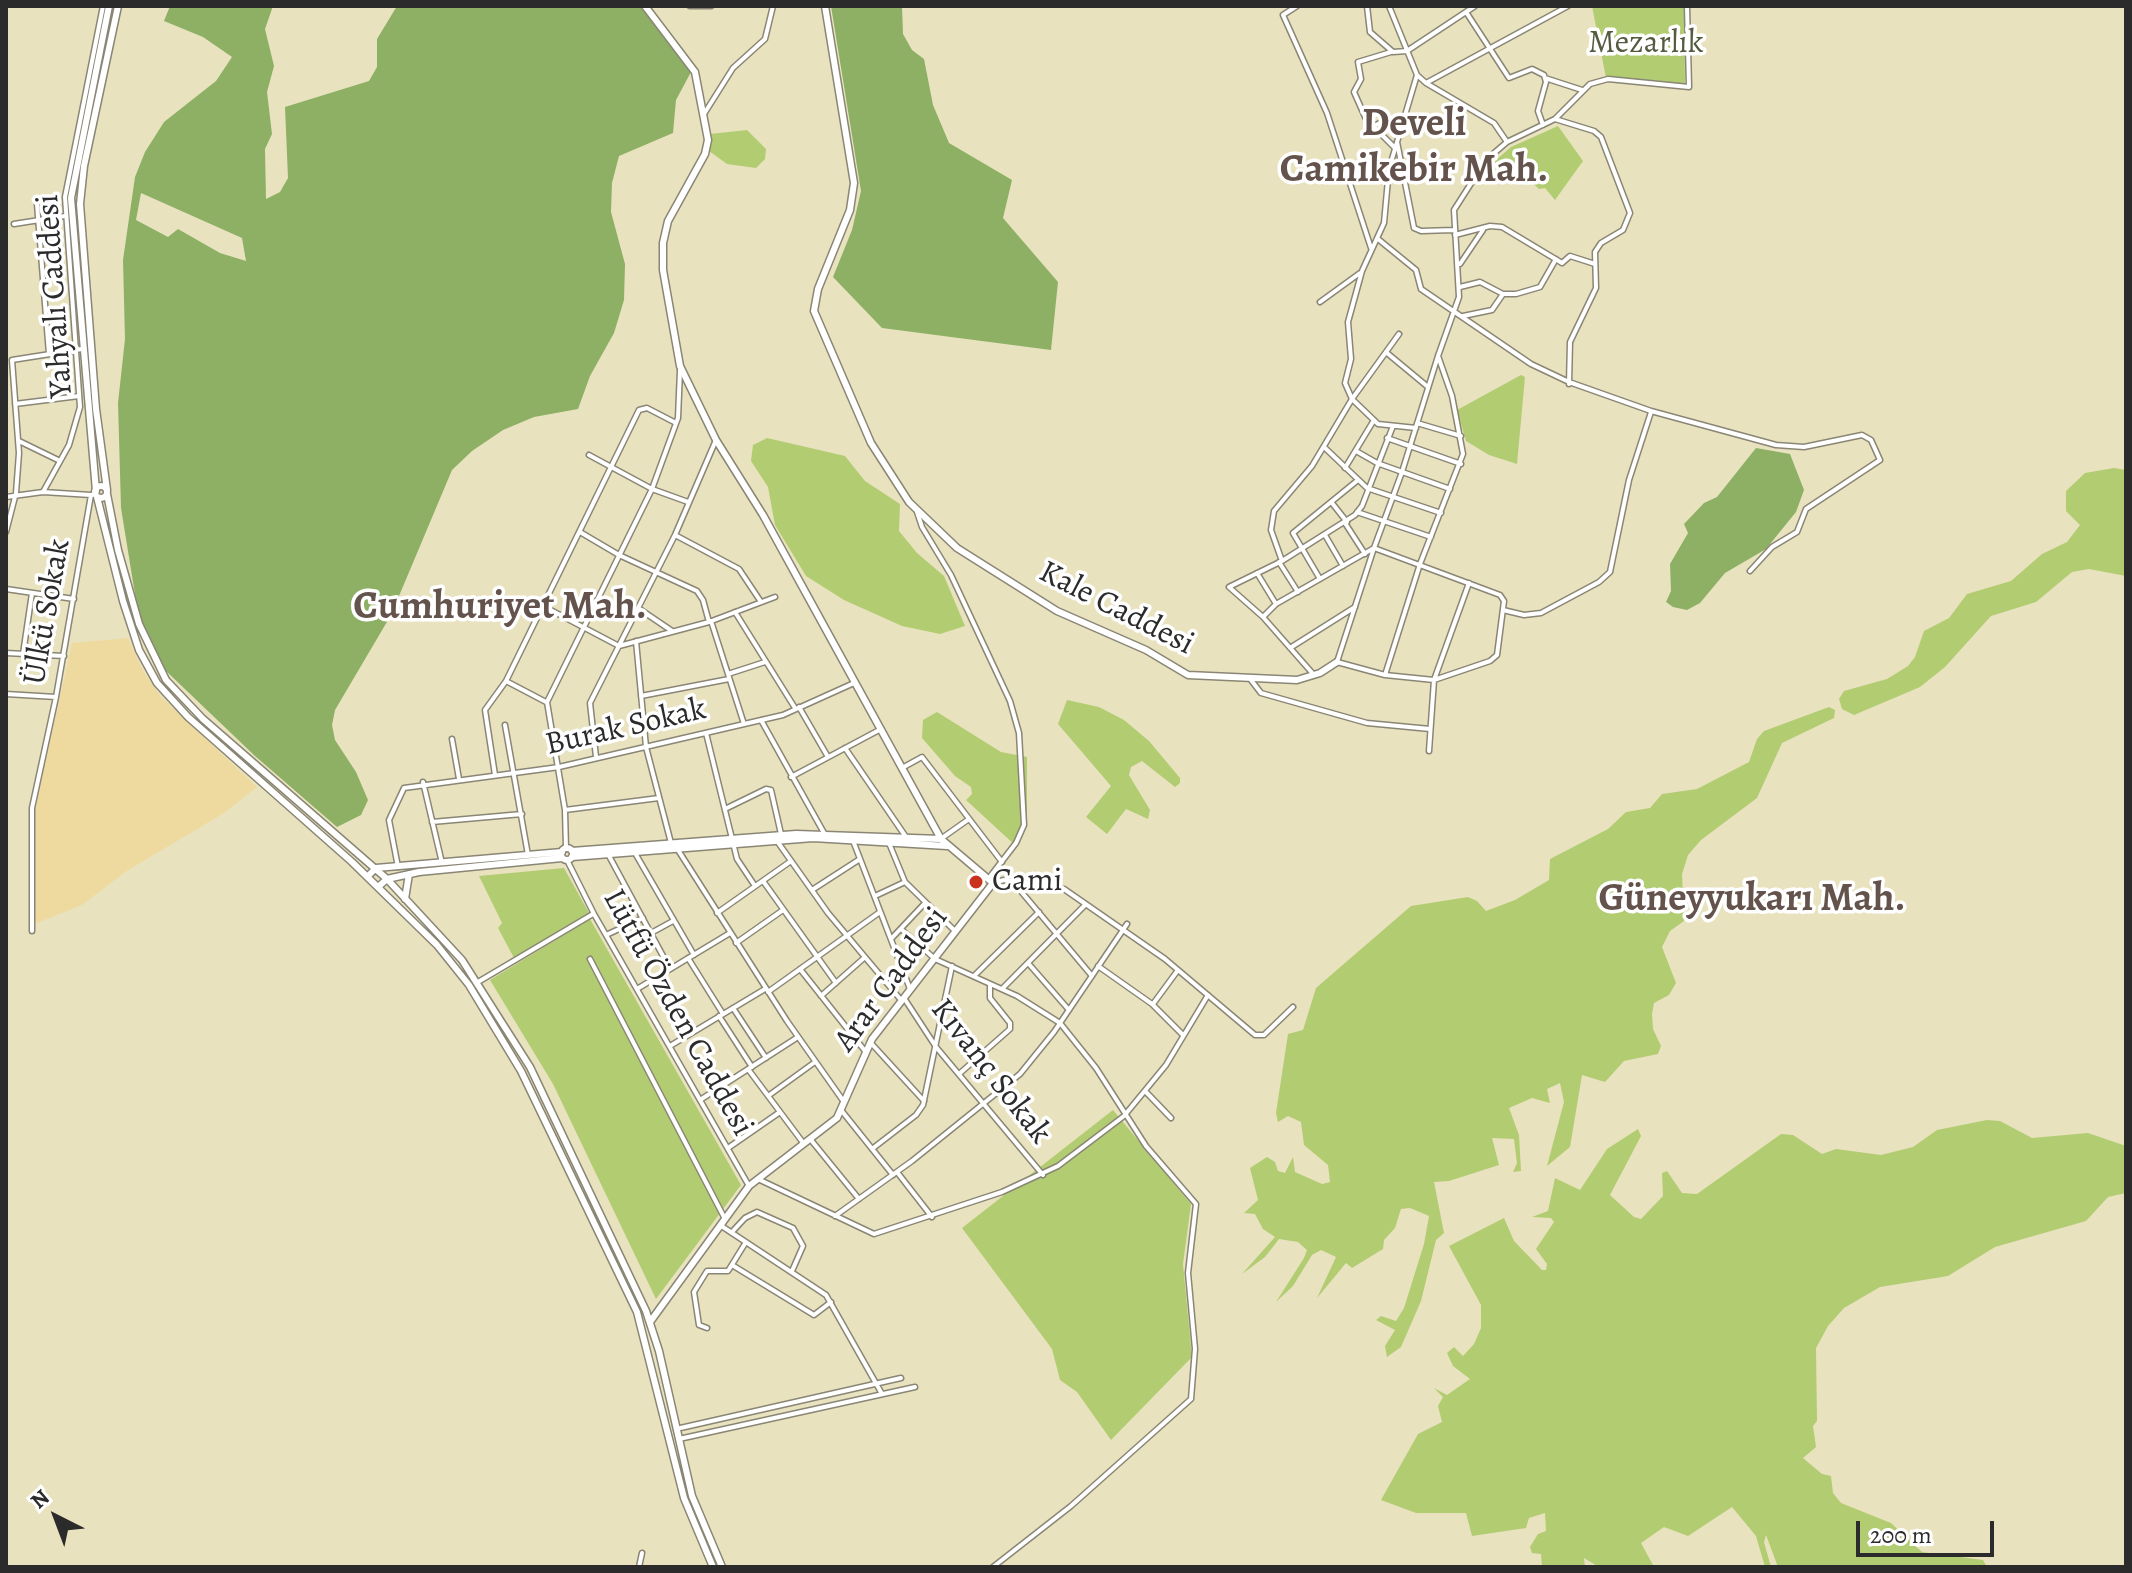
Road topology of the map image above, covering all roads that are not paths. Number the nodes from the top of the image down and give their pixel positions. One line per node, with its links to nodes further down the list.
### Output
1 (106, 6): 31 (street); 48 (main road, Yahyalı Caddesi)
2 (118, 6): 82 (main road, Yahyalı Caddesi)
3 (645, 6): 22 (main road)
4 (690, 6): 5 (street)
5 (711, 6)
6 (773, 6): 22 (street)
7 (825, 6): 89 (main road, Kale Caddesi)
8 (1297, 6): 37 (street)
9 (1367, 6): 17 (street)
10 (1389, 6): 16 (street)
11 (1475, 6): 14 (street)
12 (1568, 6): 15 (street)
13 (1687, 6): 21 (street)
14 (1466, 12): 15 (street); 16 (street)
15 (1491, 48): 19 (street); 20 (street)
16 (1407, 51): 17 (street); 18 (street)
17 (1393, 52): 26 (street)
18 (1417, 75): 20 (street); 24 (street)
19 (1545, 78): 21 (street); 25 (street)
20 (1426, 83): 28 (street)
21 (1582, 90): 23 (street)
22 (704, 114): 52 (main road)
23 (1555, 119): 25 (street); 39 (street)
24 (1401, 121): 26 (street); 27 (street)
25 (1543, 125): 28 (street)
26 (1372, 127): 29 (street)
27 (1397, 140): 29 (street); 35 (street)
28 (1507, 142): 35 (street)
29 (1395, 148): 36 (street)
30 (37, 204): 32 (street)
31 (65, 216): 32 (street); 48 (street)
32 (37, 220): 33 (street); 50 (street)
33 (14, 224)
34 (1483, 230): 35 (street); 38 (street); 40 (street)
35 (1455, 233): 40 (street)
36 (1378, 239): 37 (street); 45 (street)
37 (1372, 250): 41 (street)
38 (1556, 259): 39 (street); 43 (street)
39 (1595, 264): 53 (street)
40 (1460, 265): 42 (street)
41 (1362, 271): 44 (street); 56 (street)
42 (1460, 287): 43 (street); 45 (street)
43 (1503, 294): 46 (street)
44 (1320, 302)
45 (1454, 312): 46 (street); 51 (street)
46 (1461, 316): 53 (street)
47 (1399, 334): 49 (street)
48 (78, 349): 50 (street); 55 (street); 84 (main road, Yahyalı Caddesi)
49 (1387, 353): 54 (street); 56 (street)
50 (49, 354): 57 (street)
51 (1438, 356): 54 (street); 63 (street)
52 (680, 366): 60 (street); 65 (main road)
53 (1569, 383): 58 (street)
54 (1428, 387): 62 (street)
55 (79, 396): 57 (street); 71 (street)
56 (1352, 399): 59 (street); 68 (street)
57 (15, 404): 66 (street)
58 (1651, 411): 107 (street); 121 (street)
59 (1374, 420): 61 (street); 69 (street)
60 (676, 424): 74 (street); 79 (street)
61 (1393, 426): 62 (street); 64 (street)
62 (1416, 426): 63 (street); 67 (street)
63 (1462, 437): 73 (street)
64 (1387, 438): 67 (street); 72 (street)
65 (716, 440): 87 (street); 141 (main road)
66 (19, 441): 71 (street); 83 (street)
67 (1410, 446): 73 (street); 76 (street)
68 (1324, 447): 75 (street); 103 (street)
69 (1356, 451): 72 (street); 75 (street)
70 (589, 455): 74 (street)
71 (58, 460): 81 (street)
72 (1377, 463): 76 (street); 78 (street)
73 (1461, 464): 80 (street)
74 (613, 467): 79 (street); 95 (street)
75 (1345, 468): 77 (street)
76 (1402, 472): 80 (street); 86 (street)
77 (1358, 480): 78 (street); 88 (street)
78 (1367, 488): 86 (street); 90 (street)
79 (652, 489): 87 (street); 102 (street)
80 (1451, 489): 91 (street)
81 (43, 492): 83 (street); 84 (street)
82 (107, 492): 84 (main road); 190 (main road, Yahyalı Caddesi)
83 (16, 493): 85 (street); 94 (street)
84 (95, 494): 115 (street, Ülkü Sokak); 192 (main road, Yahyalı Caddesi)
85 (6, 497)
86 (1394, 497): 91 (street); 93 (street)
87 (689, 503): 96 (street)
88 (1332, 503): 92 (street); 100 (street)
89 (917, 512): 138 (main road, Kale Caddesi); 187 (street)
90 (1357, 512): 92 (street); 93 (street)
91 (1441, 513): 98 (street)
92 (1346, 522): 97 (street); 101 (street)
93 (1385, 522): 98 (street); 99 (street)
94 (6, 532)
95 (580, 532): 102 (street); 118 (street)
96 (675, 535): 106 (street); 116 (street)
97 (1325, 535): 100 (street); 105 (street)
98 (1432, 537): 104 (street)
99 (1374, 548): 101 (street); 104 (street); 119 (street)
100 (1301, 550): 103 (street); 109 (street)
101 (1365, 554): 105 (street)
102 (619, 555): 106 (street); 125 (street)
103 (1280, 562): 108 (street); 112 (street)
104 (1420, 564): 110 (street); 136 (street)
105 (1343, 566): 109 (street)
106 (657, 571): 120 (street); 124 (street)
107 (1750, 571)
108 (1257, 573): 117 (street); 123 (street)
109 (1320, 579): 112 (street)
110 (1469, 583): 121 (street); 139 (street)
111 (6, 589): 113 (street)
112 (1298, 592): 117 (street)
113 (32, 593): 115 (street); 131 (street)
114 (775, 597): 116 (street)
115 (74, 599): 132 (street, Ülkü Sokak)
116 (761, 602): 122 (street)
117 (1276, 604): 123 (street)
118 (543, 606): 125 (street); 140 (street)
119 (1355, 607): 129 (street); 134 (street)
120 (638, 608): 126 (street); 128 (street)
121 (1503, 610): 139 (street)
122 (735, 612): 124 (street); 133 (street)
123 (1263, 617): 129 (street)
124 (710, 621): 126 (street); 137 (street)
125 (582, 628): 128 (street); 145 (street)
126 (673, 631): 127 (street)
127 (636, 641): 128 (street); 143 (street)
128 (619, 646): 157 (street)
129 (1290, 648): 135 (street)
130 (6, 653): 131 (street)
131 (23, 654): 132 (street)
132 (64, 656): 144 (street, Ülkü Sokak)
133 (765, 662): 137 (street); 146 (street)
134 (1337, 662): 135 (main road, Kale Caddesi); 136 (street)
135 (1314, 675): 138 (main road, Kale Caddesi)
136 (1385, 675): 139 (street)
137 (729, 676): 143 (street); 148 (street)
138 (1251, 680): 151 (street)
139 (1434, 680): 151 (street)
140 (506, 681): 145 (street); 162 (street)
141 (854, 683): 146 (street, Burak Sokak); 150 (main road)
142 (6, 694): 144 (street)
143 (641, 696): 154 (street)
144 (56, 697): 214 (street, Ülkü Sokak)
145 (547, 702): 159 (street)
146 (797, 708): 147 (street, Burak Sokak); 158 (street)
147 (761, 720): 148 (street, Burak Sokak); 163 (street)
148 (744, 724): 152 (street, Burak Sokak)
149 (505, 725): 161 (street)
150 (882, 728): 155 (street); 160 (main road)
151 (1430, 729): 156 (street)
152 (706, 733): 154 (street, Burak Sokak); 167 (street)
153 (452, 739): 164 (street)
154 (646, 747): 157 (street, Burak Sokak); 166 (street)
155 (845, 748): 158 (street); 174 (street)
156 (1429, 751)
157 (596, 757): 159 (street, Burak Sokak)
158 (828, 757): 163 (street)
159 (559, 767): 161 (street, Burak Sokak); 168 (street)
160 (902, 768): 170 (street); 176 (main road)
161 (516, 773): 162 (street, Burak Sokak); 169 (street)
162 (495, 775): 164 (street, Burak Sokak)
163 (791, 777): 172 (street)
164 (459, 779): 165 (street, Burak Sokak)
165 (423, 782): 171 (street); 189 (street, Burak Sokak)
166 (659, 798): 168 (street); 179 (street)
167 (727, 808): 173 (street); 177 (street)
168 (565, 810): 182 (street)
169 (522, 814): 171 (street); 184 (street)
170 (969, 819): 176 (street); 187 (street)
171 (432, 822): 188 (street)
172 (824, 833): 173 (main road); 174 (main road)
173 (779, 837): 175 (main road); 177 (main road); 186 (street, Kıvanç Sokak)
174 (906, 837): 176 (main road)
175 (852, 838): 178 (main road); 185 (street)
176 (941, 839): 180 (main road)
177 (735, 840): 179 (main road); 198 (street)
178 (888, 841): 180 (main road); 196 (street)
179 (674, 846): 181 (main road); 182 (main road); 208 (street)
180 (947, 846): 195 (main road)
181 (634, 851): 183 (main road); 211 (street)
182 (567, 854): 183 (main road); 184 (main road); 191 (main road); 209 (street, Lütfü Özden Caddesi)
183 (608, 854): 210 (street)
184 (528, 855): 188 (main road)
185 (860, 859): 200 (street); 201 (street)
186 (791, 861): 194 (street); 200 (street, Kıvanç Sokak)
187 (1002, 862): 195 (street)
188 (442, 863): 189 (main road)
189 (398, 867): 190 (main road)
190 (376, 868): 192 (main road); 193 (main road, Yahyalı Caddesi)
191 (409, 874): 193 (main road); 202 (main road)
192 (368, 876): 199 (main road, Yahyalı Caddesi)
193 (387, 879): 199 (main road); 202 (main road, Yahyalı Caddesi)
194 (763, 881): 198 (street); 205 (street)
195 (990, 881): 197 (street); 215 (main road, Arar Caddesi)
196 (905, 882): 201 (street); 203 (street)
197 (1014, 883): 204 (street); 207 (street)
198 (755, 886): 208 (street)
199 (378, 887): 298 (main road, Yahyalı Caddesi)
200 (812, 890): 221 (street, Kıvanç Sokak)
201 (874, 896): 206 (street)
202 (405, 899): 237 (main road, Yahyalı Caddesi)
203 (926, 902): 213 (street); 215 (street)
204 (1085, 905): 216 (street); 219 (street)
205 (784, 910): 223 (street); 225 (street)
206 (881, 911): 221 (street); 222 (street)
207 (1039, 912): 219 (street); 235 (street)
208 (717, 913): 218 (street)
209 (594, 914): 220 (street, Lütfü Özden Caddesi); 237 (street)
210 (643, 918): 217 (street); 220 (street)
211 (674, 920): 217 (street); 224 (street)
212 (1127, 924): 216 (street)
213 (901, 929): 222 (street); 228 (street)
214 (32, 931)
215 (956, 932): 228 (main road, Arar Caddesi)
216 (1122, 932): 231 (street); 234 (street)
217 (651, 933): 232 (street)
218 (730, 933): 223 (street); 224 (street)
219 (1055, 934): 229 (street); 236 (street)
220 (606, 935): 240 (street, Lütfü Özden Caddesi)
221 (847, 936): 225 (street); 226 (street, Kıvanç Sokak)
222 (891, 939): 241 (street)
223 (736, 943): 243 (street)
224 (691, 956): 232 (street); 251 (street)
225 (817, 957): 233 (street); 238 (street)
226 (864, 958): 238 (street); 246 (street, Kıvanç Sokak)
227 (590, 959): 282 (street)
228 (935, 959): 230 (street); 241 (main road, Arar Caddesi)
229 (1028, 963): 242 (street); 250 (street)
230 (952, 966): 235 (street); 257 (street)
231 (1098, 966): 236 (street); 247 (street)
232 (670, 969): 240 (street)
233 (800, 969): 243 (street); 245 (street)
234 (1178, 970): 244 (street); 247 (street)
235 (974, 976): 239 (street)
236 (1092, 976): 250 (street)
237 (478, 982): 288 (main road, Yahyalı Caddesi)
238 (836, 983): 245 (street)
239 (990, 984): 242 (street); 262 (street)
240 (637, 989): 256 (street, Lütfü Özden Caddesi)
241 (910, 989): 246 (main road, Arar Caddesi)
242 (1002, 989): 252 (street)
243 (767, 990): 249 (street); 254 (street)
244 (1208, 995): 248 (street); 253 (street, Lütfü Özden Caddesi)
245 (821, 996): 258 (street)
246 (902, 998): 255 (main road, Arar Caddesi); 257 (street, Kıvanç Sokak)
247 (1152, 1004): 253 (street)
248 (1293, 1007)
249 (733, 1008): 251 (street); 259 (street)
250 (1069, 1010): 252 (street)
251 (721, 1015): 256 (street); 261 (street)
252 (1060, 1023): 267 (street); 270 (street)
253 (1184, 1036): 263 (street, Lütfü Özden Caddesi)
254 (798, 1037): 259 (street); 260 (street)
255 (870, 1042): 258 (main road, Arar Caddesi); 266 (street)
256 (670, 1046): 265 (street, Lütfü Özden Caddesi)
257 (936, 1047): 262 (street, Kıvanç Sokak); 266 (street)
258 (865, 1051): 268 (main road, Arar Caddesi)
259 (766, 1058): 261 (street)
260 (815, 1061): 264 (street); 268 (street)
261 (750, 1068): 264 (street); 265 (street)
262 (959, 1074): 267 (street, Kıvanç Sokak)
263 (1146, 1092): 270 (street, Lütfü Özden Caddesi); 271 (street)
264 (768, 1096): 269 (street)
265 (700, 1100): 273 (street, Lütfü Özden Caddesi)
266 (924, 1101): 274 (street)
267 (985, 1103): 275 (street); 276 (street, Kıvanç Sokak)
268 (843, 1106): 272 (main road, Arar Caddesi); 274 (street)
269 (780, 1112): 272 (street); 273 (street)
270 (1124, 1116): 276 (street, Lütfü Özden Caddesi); 300 (street)
271 (1171, 1118)
272 (808, 1142): 277 (main road, Arar Caddesi); 279 (street)
273 (728, 1148): 278 (street, Lütfü Özden Caddesi)
274 (872, 1149): 275 (street)
275 (895, 1174): 279 (street); 281 (street)
276 (1043, 1175): 281 (street, Lütfü Özden Caddesi)
277 (758, 1179): 278 (main road, Arar Caddesi); 280 (street, Lütfü Özden Caddesi)
278 (749, 1186): 282 (main road, Arar Caddesi)
279 (859, 1199): 280 (street)
280 (835, 1216): 281 (street, Lütfü Özden Caddesi)
281 (932, 1217)
282 (723, 1222): 283 (street); 288 (main road, Arar Caddesi)
283 (732, 1233): 284 (street); 286 (street)
284 (746, 1242): 285 (street); 286 (street)
285 (732, 1265): 287 (street); 289 (street)
286 (792, 1271): 287 (street)
287 (831, 1302): 291 (street)
288 (650, 1322): 294 (main road, Yahyalı Caddesi)
289 (707, 1328)
290 (901, 1378): 291 (street)
291 (877, 1383): 293 (street); 294 (street)
292 (915, 1387): 293 (street)
293 (882, 1394): 295 (street)
294 (676, 1429): 295 (main road, Yahyalı Caddesi)
295 (679, 1439): 299 (main road, Yahyalı Caddesi)
296 (642, 1553): 297 (street)
297 (639, 1567)
298 (713, 1567)
299 (722, 1567)
300 (993, 1567)

